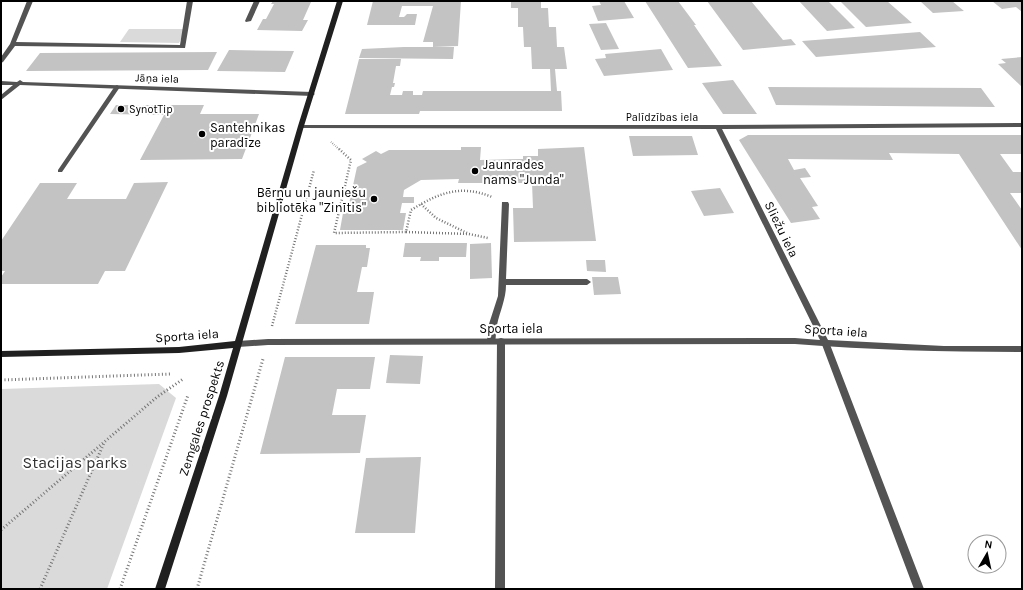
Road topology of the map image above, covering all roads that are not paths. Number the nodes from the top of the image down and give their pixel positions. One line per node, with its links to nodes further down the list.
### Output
1 (30, 1): 6 (street)
2 (190, 1): 6 (street)
3 (258, 1): 5 (street)
4 (340, 1): 11 (main road, Zemgales prospekts)
5 (248, 21)
6 (13, 44): 7 (street)
7 (1, 61)
8 (20, 82): 9 (street, Jāņa iela); 10 (street, Jāņa iela); 12 (street)
9 (1, 83)
10 (117, 87): 11 (street, Jāņa iela); 16 (street)
11 (312, 94): 14 (main road, Zemgales prospekts)
12 (1, 98)
13 (1022, 125): 15 (street, Palīdzības iela)
14 (301, 126): 15 (street, Palīdzības iela); 23 (main road, Zemgales prospekts)
15 (718, 127): 22 (street, Sliežu iela)
16 (60, 171)
17 (505, 204): 18 (street)
18 (502, 282): 19 (street); 21 (street)
19 (587, 282)
20 (501, 341): 21 (street, Sporta iela); 22 (street, Sporta iela); 27 (street)
21 (491, 342): 23 (street, Sporta iela)
22 (825, 342): 24 (street, Sporta iela); 28 (street, Sliežu iela)
23 (238, 344): 25 (main road, Sporta iela); 26 (main road, Zemgales prospekts)
24 (1022, 349)
25 (1, 354)
26 (160, 589)
27 (500, 589)
28 (919, 589)

